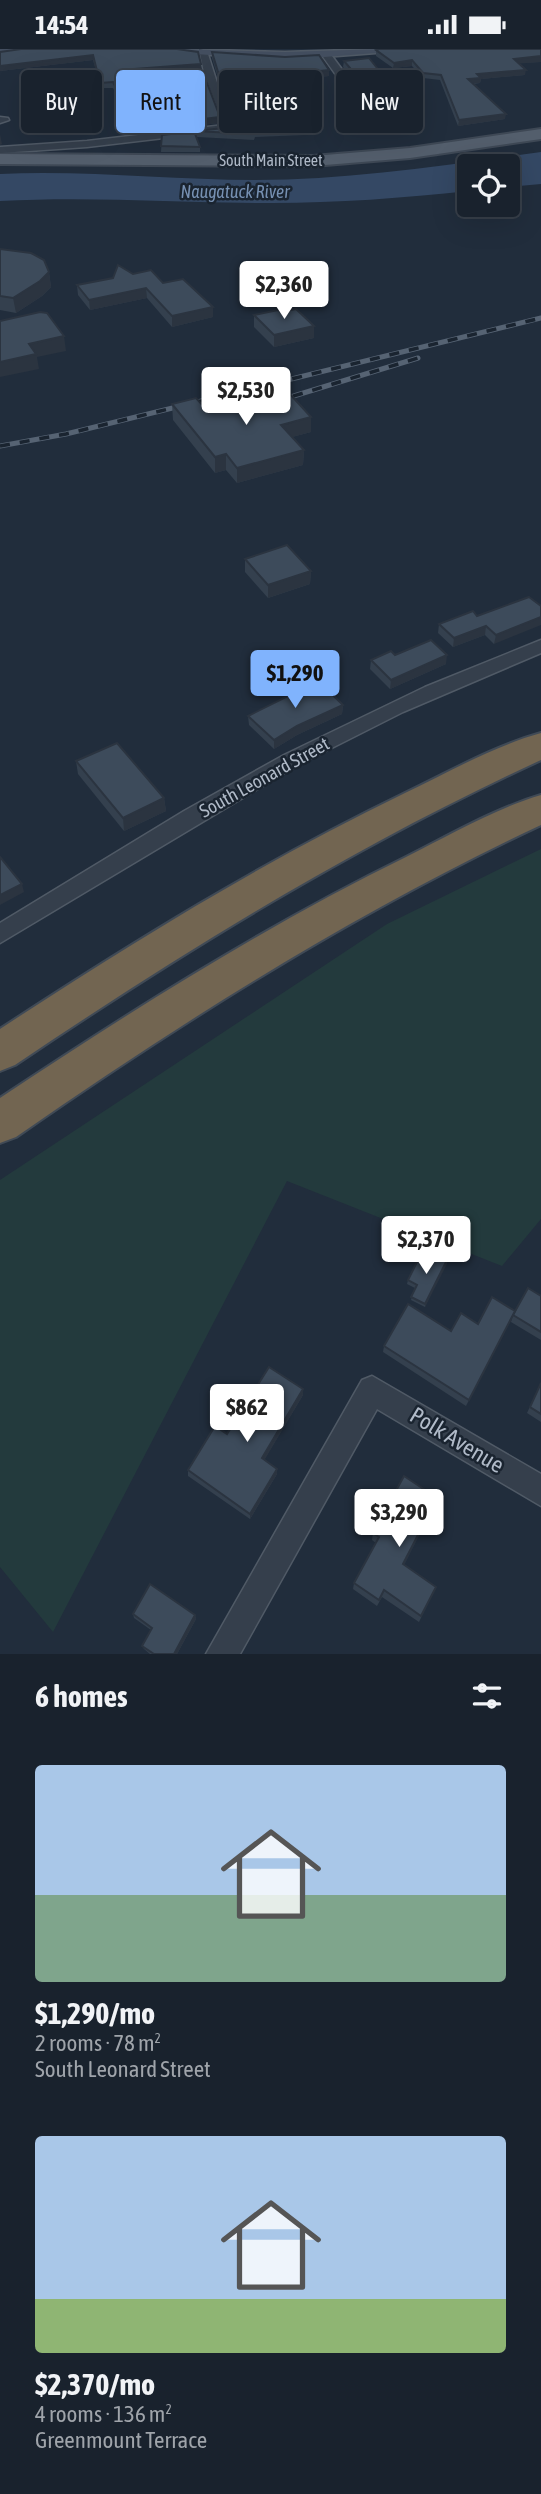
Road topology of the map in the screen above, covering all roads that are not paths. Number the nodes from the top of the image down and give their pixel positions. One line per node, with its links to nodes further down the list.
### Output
1 (16, 49): 4 (main road)
2 (180, 49): 5 (main road)
3 (376, 49): 6 (main road)
4 (0, 51)
5 (202, 51): 6 (main road); 9 (street)
6 (326, 54): 7 (street)
7 (338, 70)
8 (205, 75): 9 (street)
9 (210, 75): 11 (street)
10 (541, 134): 12 (main road, South Main Street)
11 (0, 149)
12 (0, 159)
13 (541, 646): 16 (street, South Leonard Street)
14 (541, 745): 17 (highway)
15 (541, 809): 18 (highway)
16 (0, 934)
17 (0, 1052)
18 (0, 1123)
19 (541, 1491): 20 (street, Polk Avenue)
20 (222, 1654)

